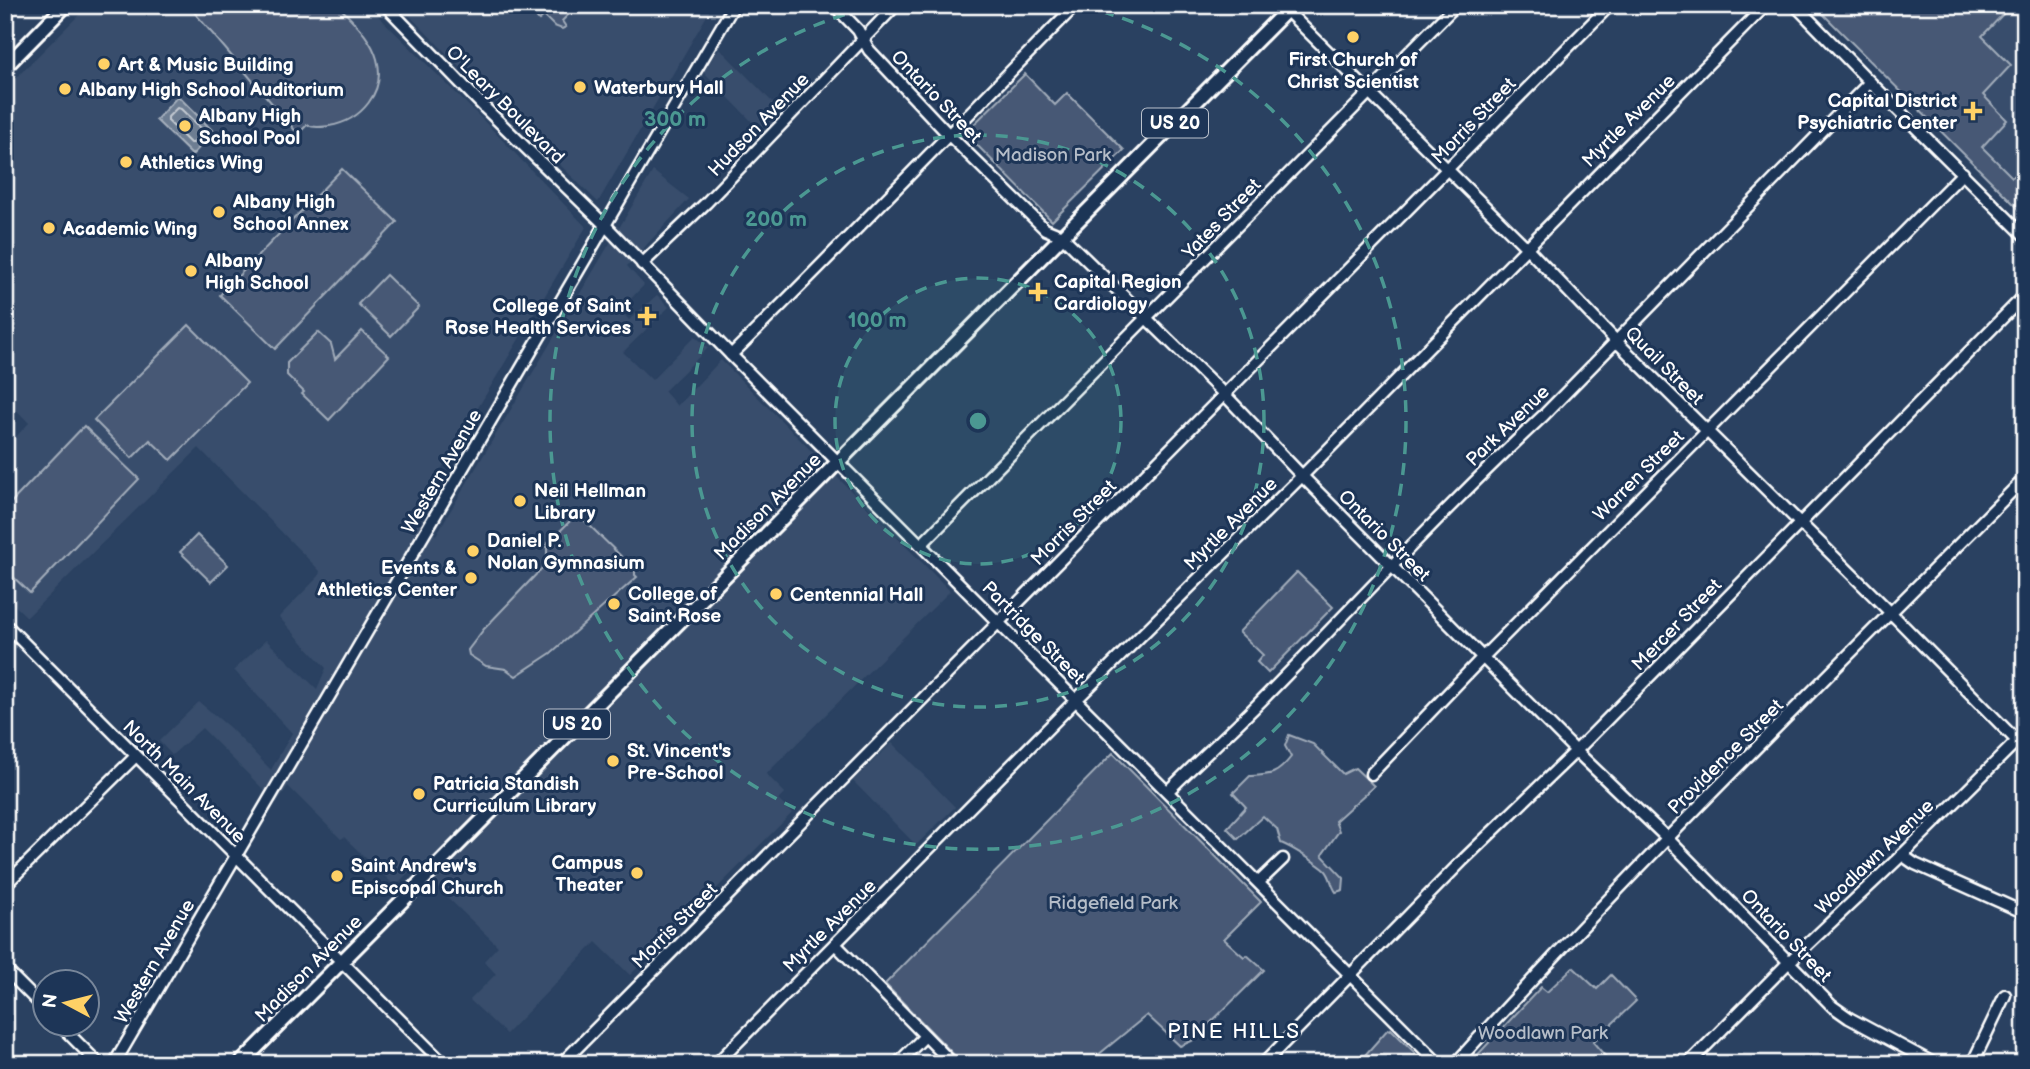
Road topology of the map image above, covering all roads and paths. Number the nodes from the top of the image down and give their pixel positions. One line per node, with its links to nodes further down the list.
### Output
1 (66, 5): 13 (main road)
2 (385, 5): 19 (street, O'Leary Boulevard)
3 (734, 5): 19 (street, Western Avenue)
4 (834, 5): 12 (street, Ontario Street)
5 (896, 5): 12 (street, Hudson Avenue)
6 (1076, 5): 16 (street)
7 (1456, 5): 15 (street, Yates Street)
8 (1610, 5): 17 (street, Morris Street)
9 (1766, 5): 22 (street, Myrtle Avenue)
10 (1796, 5): 14 (street)
11 (1287, 7): 15 (street, Quail Street); 20 (main road, Madison Avenue / US 20)
12 (863, 39): 16 (street, Ontario Street); 23 (street, Hudson Avenue)
13 (5, 67)
14 (1870, 82): 18 (street); 26 (street, Park Avenue)
15 (1369, 91): 17 (street, Quail Street); 25 (street, Yates Street)
16 (948, 134): 20 (street, Ontario Street); 27 (street)
17 (1448, 171): 22 (street, Quail Street); 28 (street, Morris Street)
18 (1963, 173): 21 (street); 29 (street, Warren Street)
19 (605, 225): 23 (street, Partridge Street); 50 (street, Western Avenue)
20 (1062, 236): 25 (street, Ontario Street); 30 (main road, Madison Avenue / US 20)
21 (2025, 236)
22 (1526, 247): 26 (street, Quail Street); 31 (street, Myrtle Avenue)
23 (642, 264): 27 (street, Partridge Street)
24 (2025, 295): 33 (street, Mercer Street)
25 (1148, 318): 28 (street, Ontario Street); 34 (street, Yates Street)
26 (1616, 341): 29 (street, Quail Street); 35 (street, Park Avenue)
27 (732, 355): 30 (street, Partridge Street)
28 (1224, 394): 31 (street, Ontario Street); 37 (street, Morris Street)
29 (1707, 431): 33 (street, Quail Street); 39 (street, Warren Street)
30 (838, 462): 34 (street, Partridge Street); 56 (main road, Madison Avenue / US 20)
31 (1302, 476): 35 (street, Ontario Street); 40 (street, Myrtle Avenue)
32 (2025, 478): 36 (street, Providence Street)
33 (1799, 523): 36 (street, Quail Street); 44 (street, Mercer Street)
34 (921, 545): 37 (street, Partridge Street)
35 (1392, 566): 39 (street, Ontario Street); 47 (street, Park Avenue)
36 (1891, 613): 42 (street, Quail Street); 48 (street, Providence Street)
37 (999, 622): 40 (street, Partridge Street); 68 (street, Morris Street)
38 (5, 624): 45 (street, North Main Avenue)
39 (1483, 657): 44 (street, Ontario Street); 46 (street, Warren Street)
40 (1077, 699): 47 (street, Partridge Street); 55 (street, Myrtle Avenue)
41 (2025, 733): 42 (street, Woodlawn Avenue)
42 (2016, 741): 43 (street, Quail Street); 49 (street, Woodlawn Avenue)
43 (2025, 749)
44 (1576, 751): 48 (street, Ontario Street); 59 (street, Mercer Street)
45 (136, 756): 50 (street, North Main Avenue); 53 (street)
46 (1371, 774)
47 (1168, 791): 52 (street, Partridge Street)
48 (1668, 839): 57 (street, Ontario Street); 74 (street, Providence Street)
49 (1902, 855): 54 (street); 57 (street, Woodlawn Avenue)
50 (235, 856): 56 (street, North Main Avenue); 65 (street, Western Avenue)
51 (1283, 859): 52 (street)
52 (1259, 883): 59 (street, Partridge Street)
53 (5, 886)
54 (2025, 913)
55 (835, 944): 62 (street); 69 (street, Myrtle Avenue)
56 (341, 962): 66 (main road, Madison Avenue / US 20); 67 (street, North Main Avenue)
57 (1789, 962): 75 (street, Woodlawn Avenue); 76 (street, Ontario Street)
58 (5, 969): 61 (street)
59 (1350, 974): 72 (street, Mercer Street); 73 (street, Partridge Street)
60 (2005, 995): 77 (street)
61 (32, 996)
62 (925, 1036): 70 (street); 71 (street)
63 (73, 1038): 64 (street)
64 (99, 1064)
65 (114, 1064)
66 (240, 1064)
67 (444, 1064)
68 (561, 1064)
69 (716, 1064)
70 (897, 1064)
71 (953, 1064)
72 (1263, 1064)
73 (1439, 1064)
74 (1455, 1064)
75 (1688, 1064)
76 (1935, 1064)
77 (1972, 1064)

